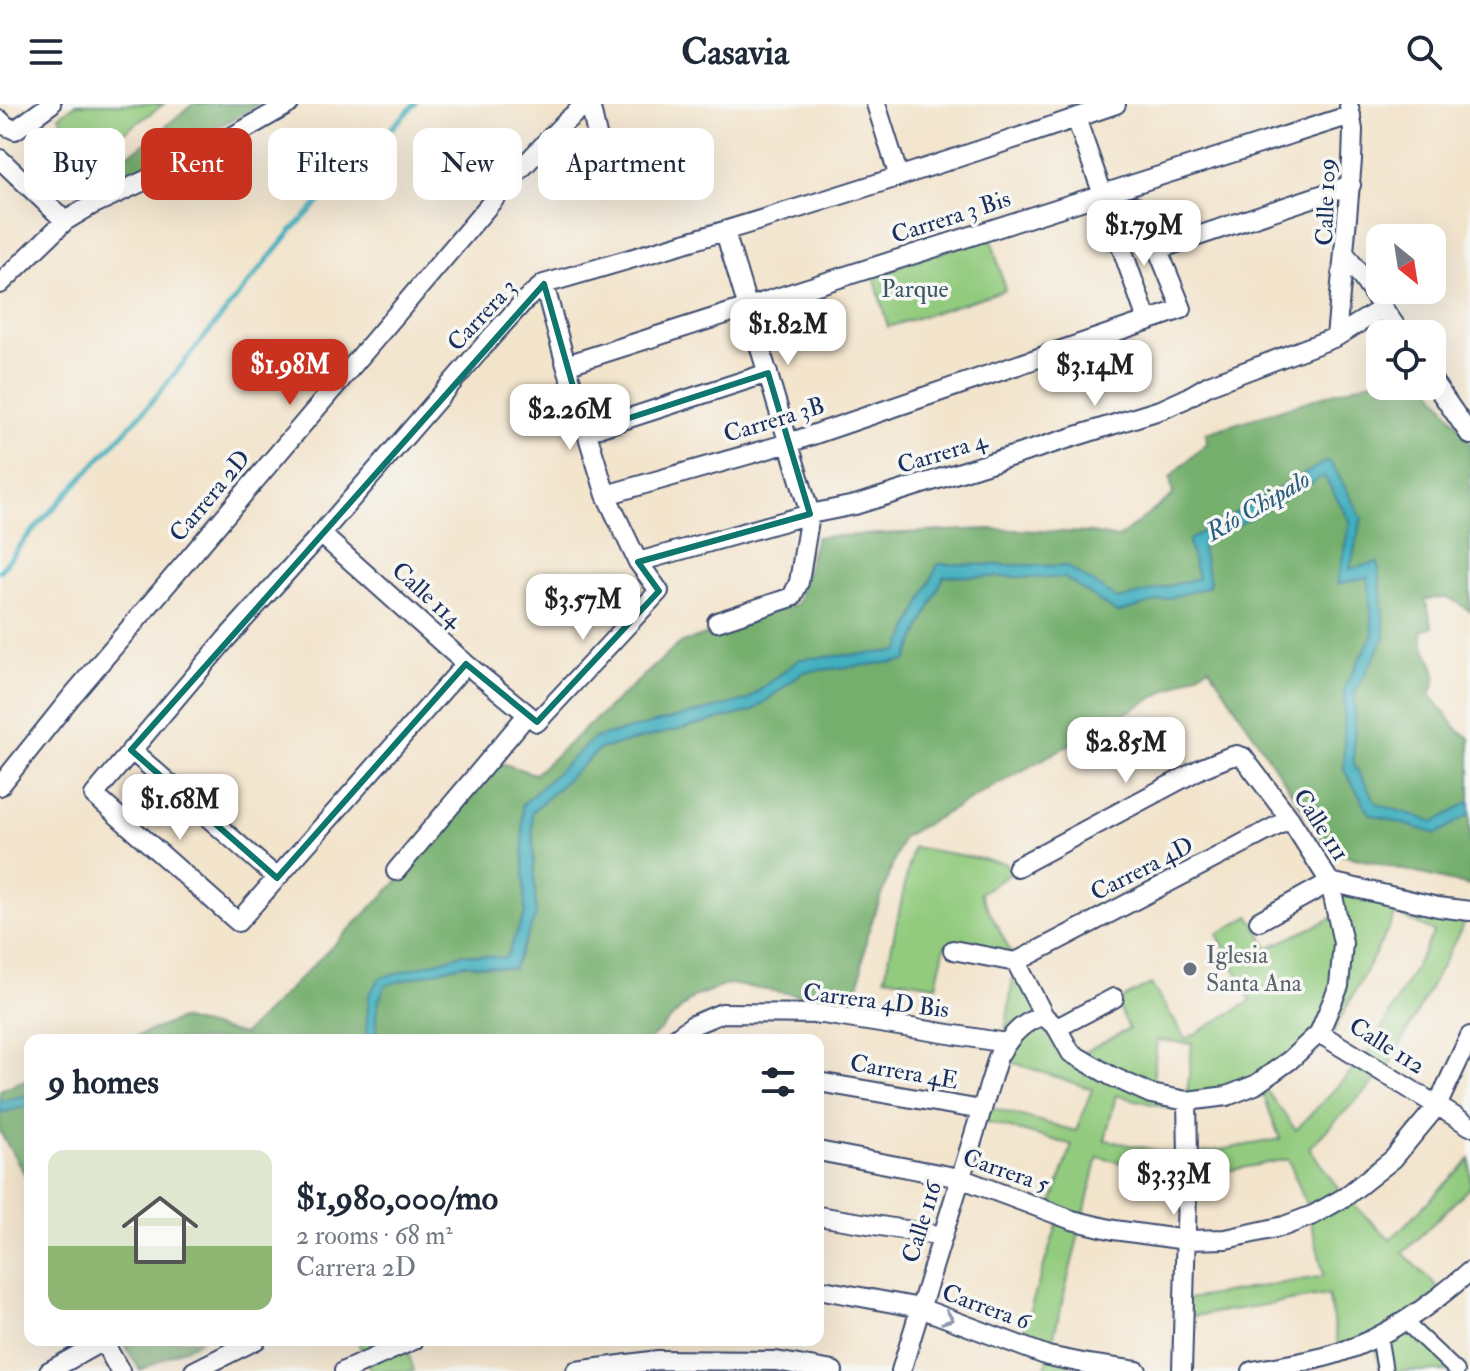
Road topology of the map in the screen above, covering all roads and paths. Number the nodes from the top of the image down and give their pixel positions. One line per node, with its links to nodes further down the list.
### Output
1 (51, 104): 8 (street)
2 (289, 104): 14 (street)
3 (588, 104): 9 (street); 39 (street, Carrera 2D)
4 (876, 104): 11 (street)
5 (1116, 104): 7 (street, Carrera 3)
6 (1349, 110): 12 (street, Calle 109); 13 (street, Carrera 3 Bis)
7 (1076, 118): 11 (street, Carrera 3); 13 (street)
8 (8, 125)
9 (594, 128)
10 (0, 159): 14 (street)
11 (899, 177): 15 (street, Carrera 3)
12 (1351, 185): 16 (street); 17 (street, Calle 109)
13 (1105, 199): 16 (street); 20 (street, Carrera 3 Bis); 22 (street)
14 (65, 221): 18 (street)
15 (725, 232): 19 (street, Carrera 3); 20 (street)
16 (1159, 249): 22 (street, Carrera 3B)
17 (1345, 259): 21 (street, Calle 109); 24 (street)
18 (0, 284)
19 (544, 284): 25 (street); 33 (street, Carrera 3)
20 (748, 307): 25 (street, Carrera 3 Bis); 26 (street)
21 (1383, 308): 23 (street, Calle 109); 24 (street, Carrera 4)
22 (1147, 320): 30 (street, Carrera 3B)
23 (1391, 320)
24 (1336, 337): 32 (street, Carrera 4)
25 (566, 365): 28 (street)
26 (768, 373): 28 (street); 30 (street)
27 (1446, 400): 29 (street)
28 (586, 432): 31 (street)
29 (1470, 435)
30 (789, 443): 31 (street, Carrera 3B); 32 (street)
31 (606, 495): 34 (street)
32 (810, 514): 34 (street, Carrera 4); 35 (street)
33 (321, 534): 36 (street, Calle 114); 38 (street, Carrera 3)
34 (638, 562): 37 (street)
35 (717, 622)
36 (466, 664): 37 (street, Calle 114); 43 (street)
37 (532, 718): 42 (street)
38 (131, 750): 43 (street); 43 (street, Carrera 3)
39 (0, 786)
40 (1290, 819): 41 (street, Calle 111); 44 (street, Calle 111); 48 (street, Carrera 4D)
41 (1017, 867)
42 (396, 871)
43 (277, 878)
44 (1330, 882): 45 (street, Calle 111); 46 (street); 51 (street)
45 (1470, 911)
46 (1259, 921)
47 (953, 950): 48 (street)
48 (1016, 962): 50 (street)
49 (1114, 998): 50 (street, Calle 116)
50 (1051, 1022): 54 (street, Calle 116); 56 (street)
51 (1319, 1033): 56 (street); 57 (street, Calle 112)
52 (681, 1034): 54 (street, Carrera 4D Bis)
53 (1470, 1036): 57 (street, Carrera 5)
54 (1006, 1043): 58 (street, Calle 116)
55 (824, 1083): 58 (street, Carrera 4E)
56 (1187, 1101): 64 (street)
57 (1437, 1106): 59 (street, Calle 112); 64 (street, Carrera 5)
58 (982, 1110): 61 (street, Calle 116)
59 (1470, 1126)
60 (824, 1152): 61 (street, Carrera 5)
61 (960, 1178): 63 (street, Calle 116); 64 (street, Carrera 5)
62 (824, 1217): 63 (street)
63 (943, 1236): 67 (street, Calle 116)
64 (1186, 1240): 83 (street)
65 (1470, 1271): 68 (street)
66 (824, 1290): 67 (street, Carrera 6)
67 (920, 1308): 81 (street, Calle 116); 82 (street, Carrera 6, one-way to 82)
68 (1405, 1322): 69 (street); 86 (street)
69 (1379, 1335): 84 (street); 85 (street)
70 (94, 1346): 75 (street)
71 (106, 1346): 76 (street)
72 (244, 1346): 77 (street)
73 (400, 1346): 78 (street)
74 (658, 1365): 79 (street); 80 (street)
75 (49, 1371)
76 (120, 1371)
77 (194, 1371)
78 (344, 1371)
79 (576, 1371)
80 (833, 1371)
81 (901, 1371)
82 (1137, 1371)
83 (1182, 1371)
84 (1252, 1371)
85 (1385, 1371)
86 (1457, 1371)

